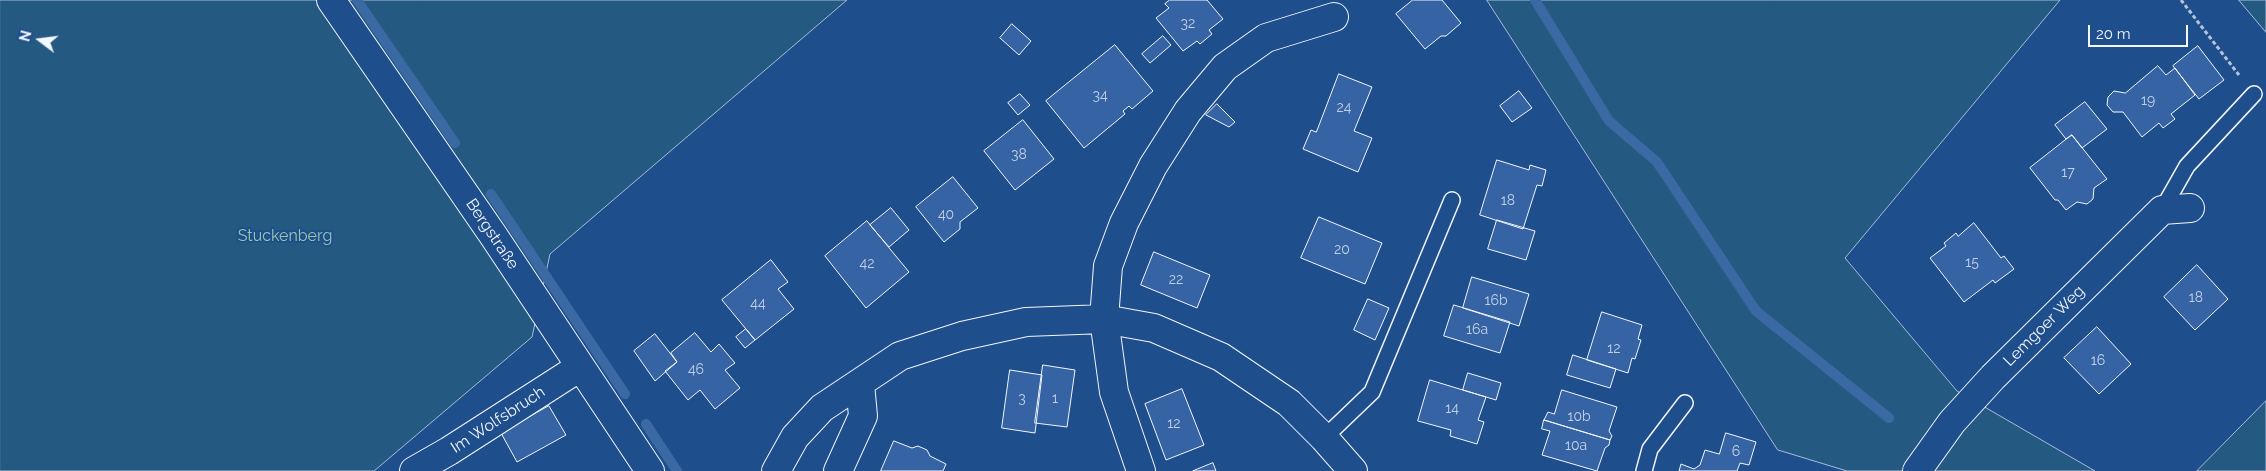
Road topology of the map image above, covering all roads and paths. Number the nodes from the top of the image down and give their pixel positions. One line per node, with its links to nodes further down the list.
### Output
1 (331, 0): 9 (street, Bergstraße)
2 (2181, 0): 4 (path)
3 (1334, 17): 8 (street)
4 (2254, 94): 7 (lane)
5 (1452, 200): 12 (lane)
6 (2190, 208): 7 (street)
7 (2162, 210): 20 (street, Lemgoer Weg)
8 (1104, 319): 10 (street); 12 (street); 17 (street)
9 (580, 367): 13 (street, Im Wolfsbruch); 14 (street, Bergstraße)
10 (860, 384): 15 (street); 16 (street)
11 (1686, 403): 19 (lane)
12 (1324, 438): 18 (street)
13 (414, 471)
14 (650, 471)
15 (776, 471)
16 (838, 471)
17 (1141, 471)
18 (1353, 471)
19 (1644, 471)
20 (1917, 471)

